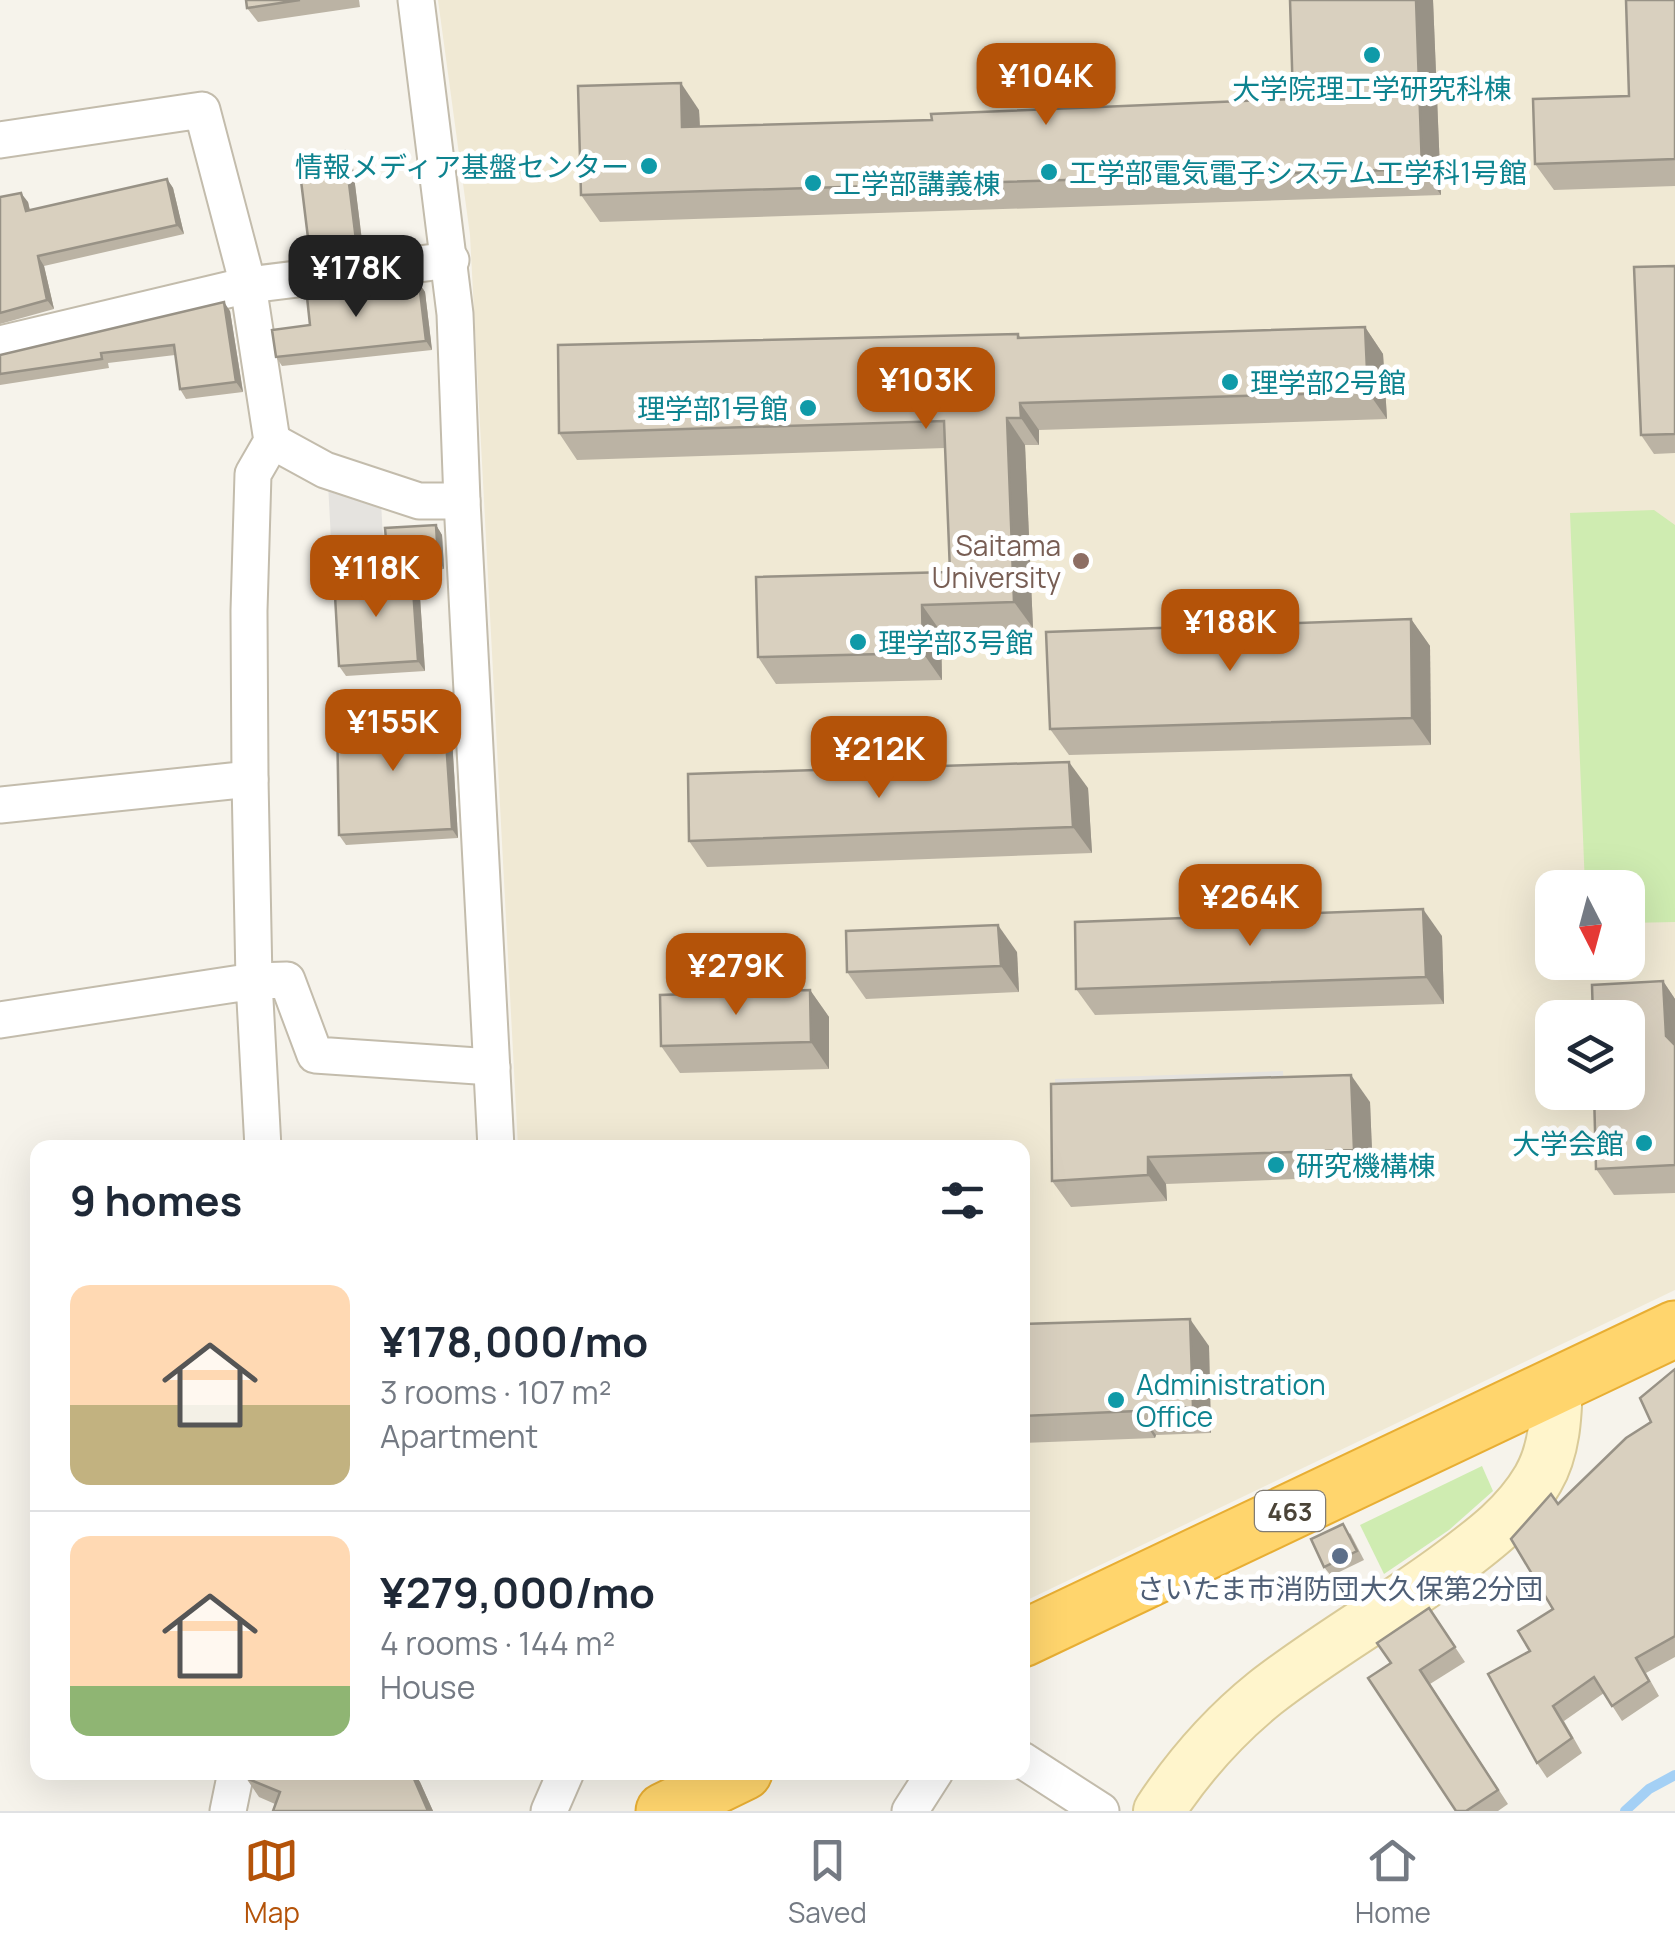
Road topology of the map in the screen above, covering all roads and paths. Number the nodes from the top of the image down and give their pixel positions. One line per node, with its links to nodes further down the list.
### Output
1 (416, 0): 3 (street)
2 (0, 140): 4 (street)
3 (451, 260): 4 (street); 7 (street)
4 (248, 285): 5 (street); 6 (street)
5 (0, 344)
6 (272, 441): 7 (street); 8 (street)
7 (462, 501): 12 (street)
8 (250, 778): 9 (street); 10 (street)
9 (0, 805)
10 (254, 981): 11 (street); 12 (street); 13 (street)
11 (0, 1020)
12 (492, 1068): 14 (street)
13 (263, 1140)
14 (496, 1140)
15 (1675, 1328): 16 (highway, 463)
16 (1557, 1383): 17 (highway, 463); 28 (main road)
17 (1030, 1635)
18 (1030, 1765): 27 (street)
19 (234, 1780): 23 (street)
20 (563, 1780): 24 (street)
21 (728, 1780): 25 (highway)
22 (929, 1780): 26 (street)
23 (228, 1811)
24 (549, 1811)
25 (664, 1811)
26 (910, 1811)
27 (1101, 1811)
28 (1159, 1811)

